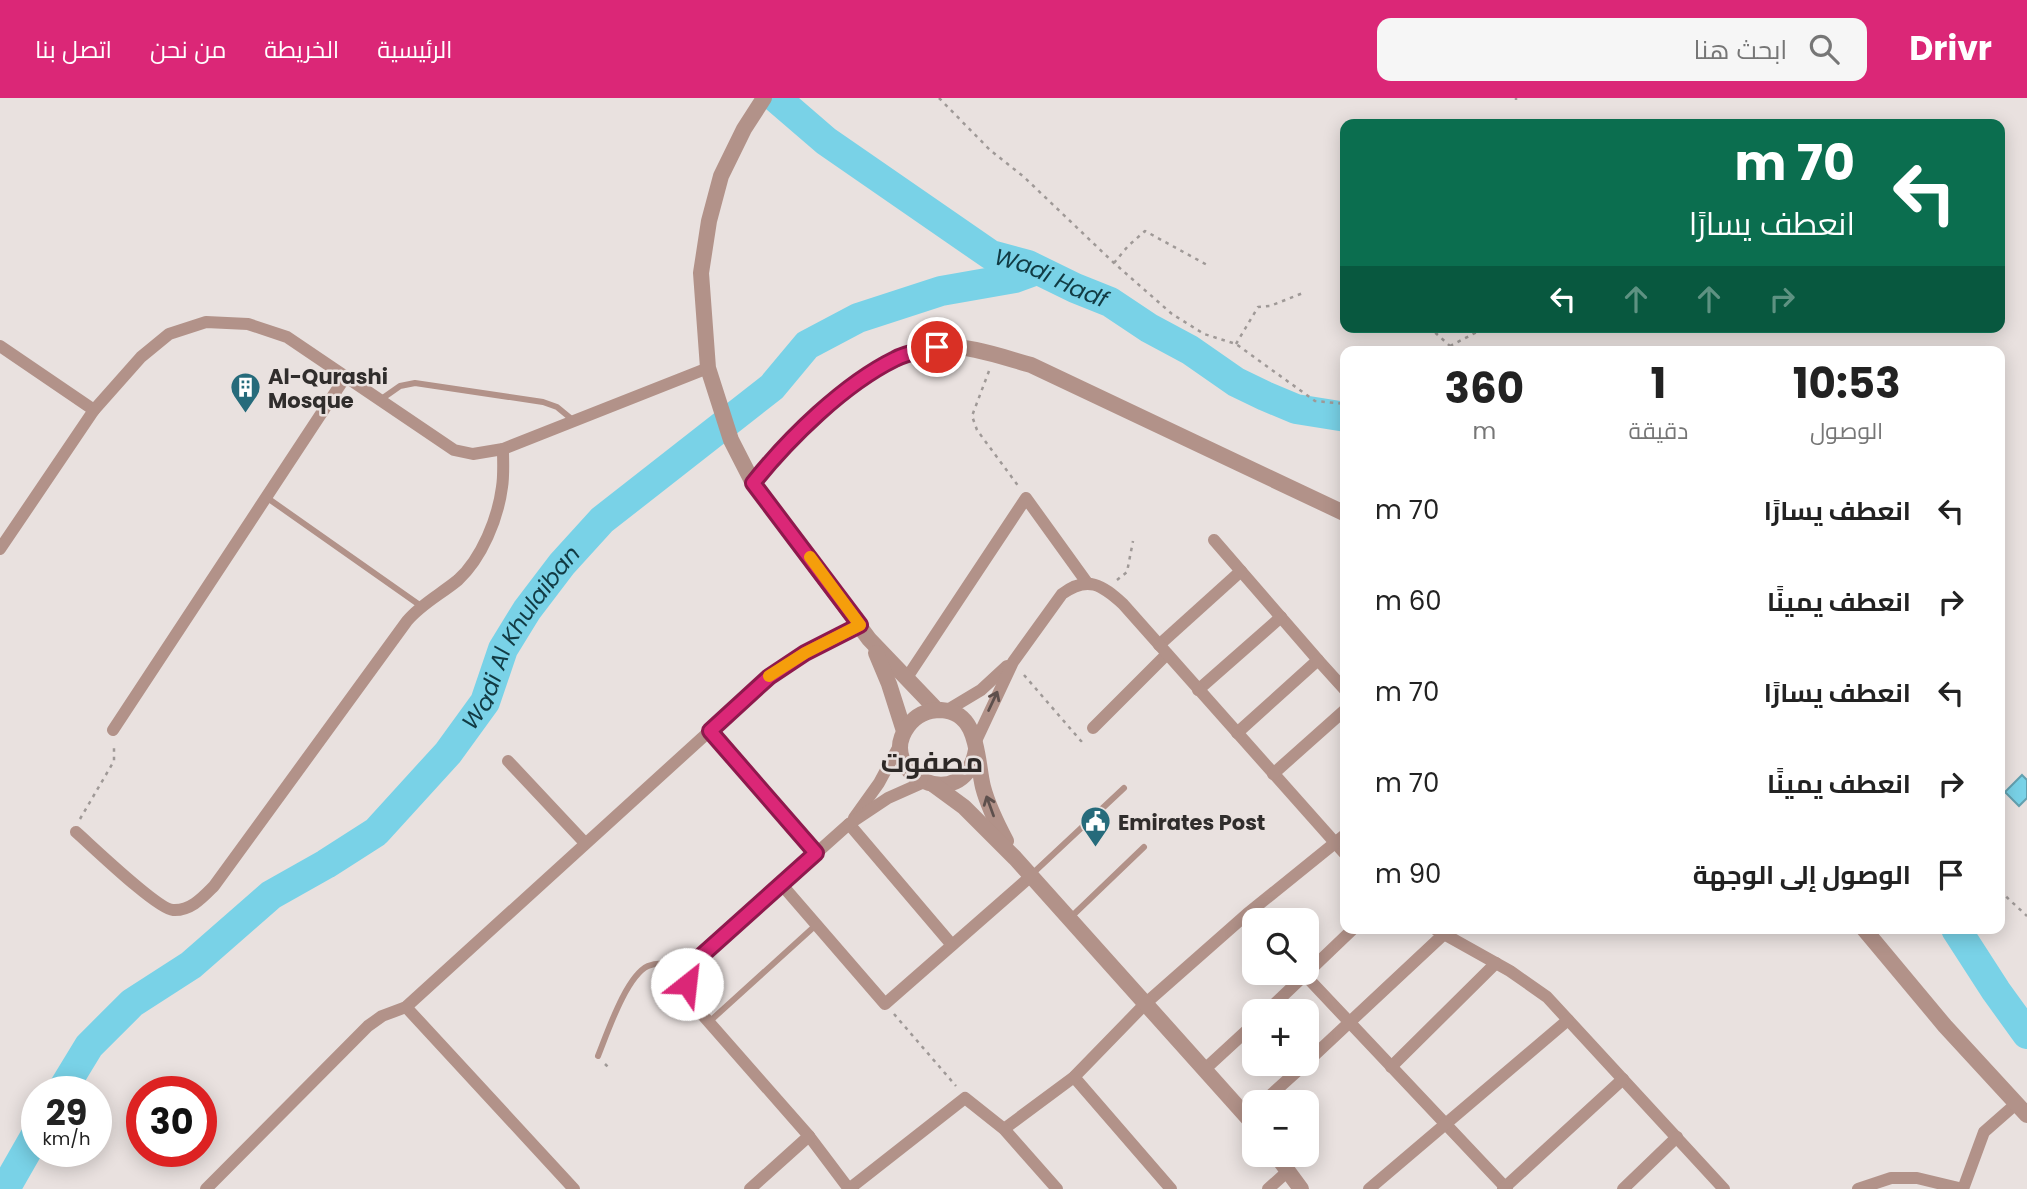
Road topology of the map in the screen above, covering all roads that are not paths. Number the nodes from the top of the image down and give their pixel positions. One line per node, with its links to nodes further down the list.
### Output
1 (764, 98): 3 (street)
2 (0, 346): 6 (street)
3 (708, 368): 7 (street); 9 (street)
4 (346, 376): 5 (street); 6 (street); 10 (street)
5 (380, 400): 7 (lane); 8 (street)
6 (94, 410): 13 (street)
7 (574, 421): 8 (street)
8 (503, 449): 16 (street)
9 (753, 483): 11 (street); 18 (street)
10 (267, 497): 16 (lane); 28 (street)
11 (1340, 511)
12 (1214, 540): 14 (street)
13 (0, 549)
14 (1241, 571): 17 (street); 19 (street)
15 (1088, 584): 19 (street); 21 (street); 22 (street)
16 (421, 606): 38 (street)
17 (1281, 617): 20 (street); 24 (street)
18 (865, 632): 22 (street); 29 (street); 31 (street)
19 (1163, 649): 24 (street); 27 (street)
20 (1318, 660): 23 (street); 30 (street)
21 (1013, 662): 25 (street); 32 (street, one-way to 21)
22 (906, 679): 25 (street)
23 (1340, 684)
24 (1198, 690): 30 (street)
25 (942, 710): 31 (street); 32 (street)
26 (1340, 714): 34 (street)
27 (1093, 729)
28 (113, 730)
29 (710, 731): 40 (street); 44 (street)
30 (1237, 733): 34 (street)
31 (903, 736): 35 (street); 37 (street)
32 (976, 745): 35 (street); 45 (street, one-way to 32)
33 (508, 761): 40 (street)
34 (1273, 774): 41 (street)
35 (929, 784): 37 (street); 45 (street)
36 (1124, 788): 46 (lane)
37 (849, 824): 44 (street); 56 (street)
38 (76, 832)
39 (1340, 839): 41 (street)
40 (585, 843): 64 (street)
41 (1335, 843): 43 (street); 48 (street)
42 (1144, 847): 49 (lane)
43 (1340, 848)
44 (816, 853): 47 (street)
45 (1015, 858): 46 (street)
46 (1031, 876): 49 (street); 56 (street)
47 (782, 885): 50 (street); 59 (street)
48 (1262, 908)
49 (1070, 918): 63 (street)
50 (816, 925): 56 (street); 66 (lane)
51 (1242, 925): 63 (street)
52 (1348, 934): 57 (street)
53 (1437, 934): 67 (street)
54 (1443, 934): 58 (street)
55 (1868, 934): 78 (street)
56 (953, 944)
57 (1319, 960)
58 (1496, 963): 65 (street); 71 (street)
59 (691, 970): 66 (street); 70 (lane)
60 (1293, 985): 62 (street)
61 (1316, 985): 67 (street)
62 (1279, 999)
63 (1146, 1003): 72 (street); 74 (street)
64 (406, 1007): 86 (street); 87 (street)
65 (1568, 1020): 75 (street); 79 (street)
66 (709, 1022): 81 (street)
67 (1349, 1022): 69 (street); 71 (street)
68 (1242, 1035): 72 (street)
69 (1319, 1051)
70 (597, 1056)
71 (1391, 1067): 79 (street)
72 (1205, 1069): 77 (street)
73 (1292, 1076): 76 (street)
74 (1074, 1077): 80 (street); 91 (street)
75 (1623, 1079): 82 (street); 85 (street)
76 (1276, 1090)
77 (1242, 1108)
78 (2022, 1109): 97 (street)
79 (1446, 1124): 85 (street); 94 (street)
80 (1004, 1129): 89 (street); 90 (street)
81 (809, 1136): 88 (street); 89 (street)
82 (1677, 1138): 95 (street); 96 (street)
83 (1285, 1167): 84 (street)
84 (1288, 1171): 92 (street); 93 (street)
85 (1505, 1188)
86 (206, 1189)
87 (574, 1189)
88 (750, 1189)
89 (849, 1189)
90 (1057, 1189)
91 (1171, 1189)
92 (1268, 1189)
93 (1301, 1189)
94 (1369, 1189)
95 (1623, 1189)
96 (1724, 1189)
97 (1858, 1189)

